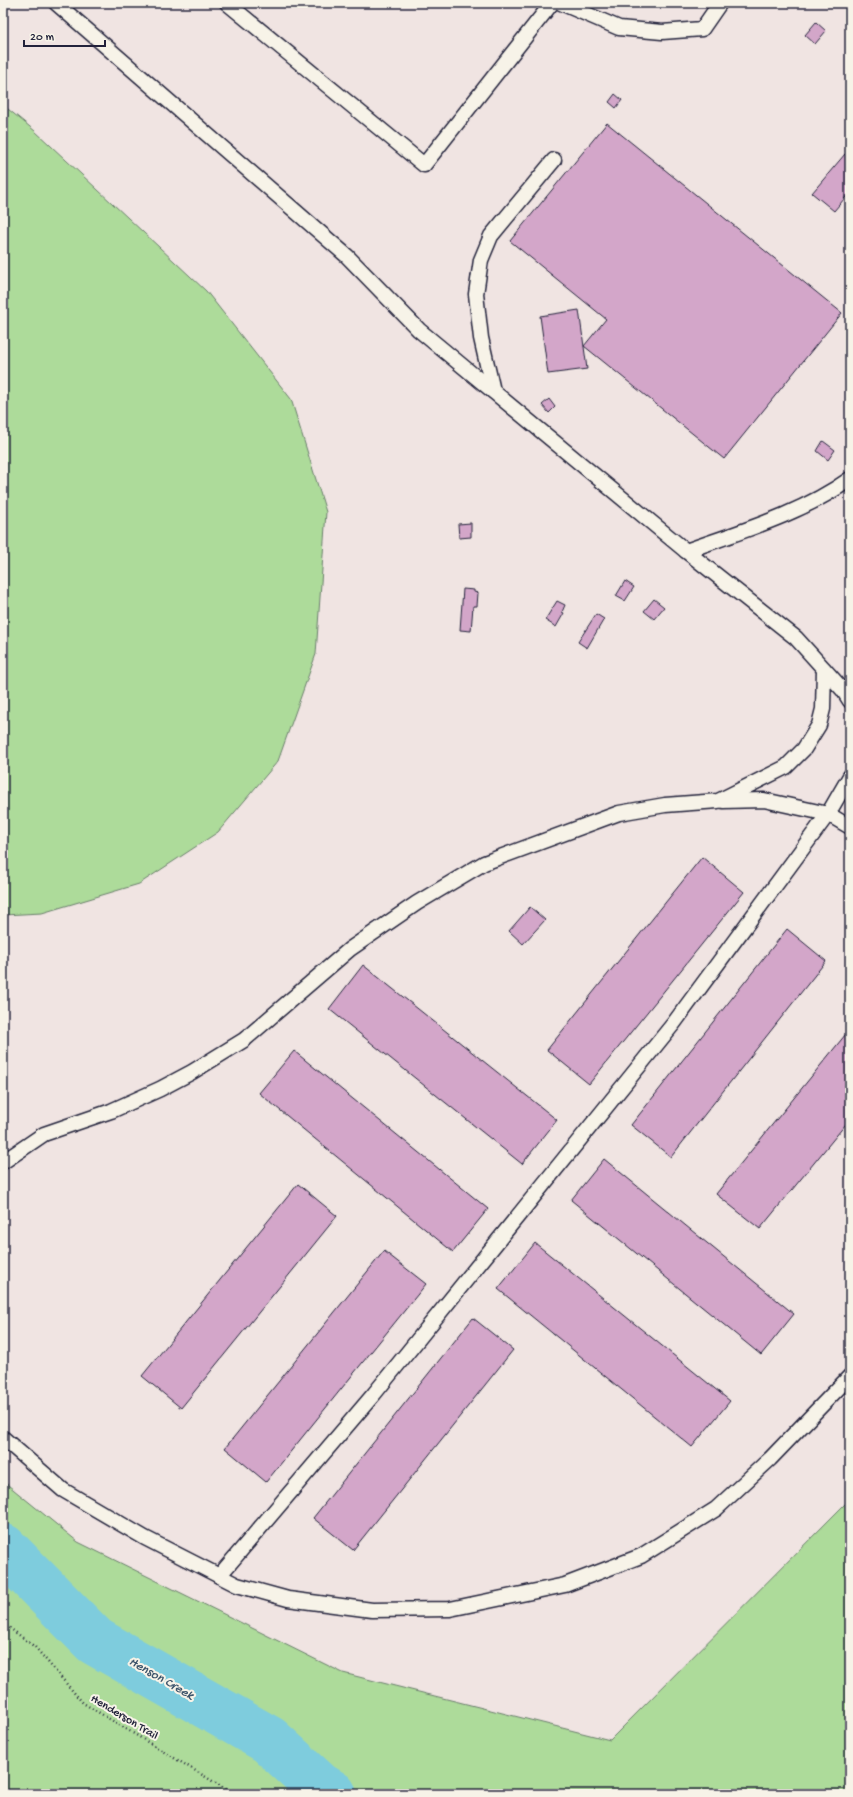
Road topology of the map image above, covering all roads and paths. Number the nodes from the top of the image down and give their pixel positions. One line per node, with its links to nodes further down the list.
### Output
1 (56, 3): 7 (lane)
2 (227, 3): 3 (lane)
3 (552, 3)
4 (561, 3): 5 (lane)
5 (720, 3)
6 (554, 160): 7 (lane)
7 (493, 391): 9 (lane)
8 (850, 479): 9 (lane)
9 (686, 551): 10 (lane)
10 (824, 669): 11 (lane); 13 (lane)
11 (850, 701)
12 (850, 776): 14 (lane)
13 (718, 801): 14 (lane); 16 (lane)
14 (828, 814): 15 (lane); 19 (lane)
15 (850, 827)
16 (3, 1162)
17 (850, 1376): 19 (lane)
18 (3, 1438): 19 (lane)
19 (219, 1576)
20 (3, 1623): 21 (path, Henderson Trail)
21 (234, 1794)

